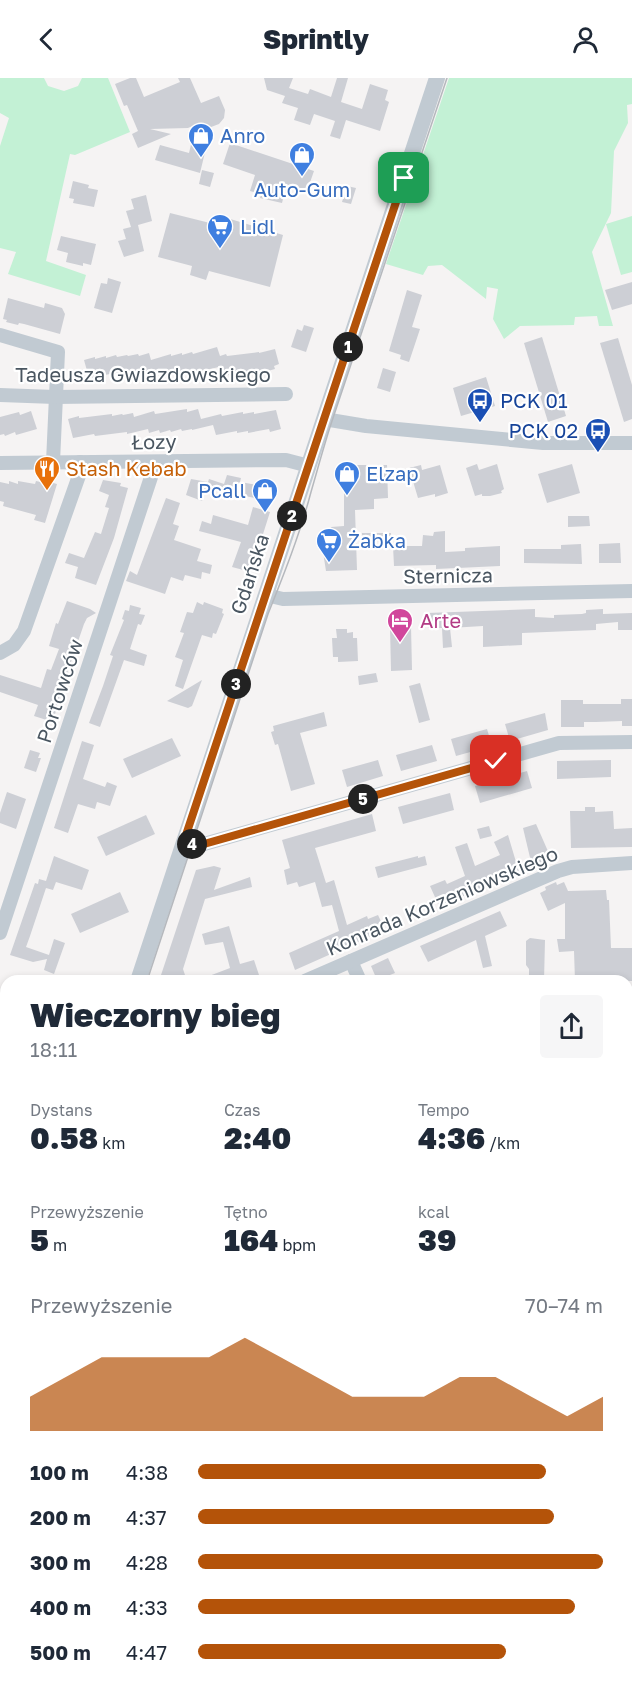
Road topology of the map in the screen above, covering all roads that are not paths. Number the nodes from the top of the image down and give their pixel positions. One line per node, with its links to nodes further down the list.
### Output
1 (437, 78): 6 (street, Gdańska)
2 (0, 334): 5 (street)
3 (286, 394): 5 (street, Tadeusza Gwiazdowskiego)
4 (0, 395): 5 (street, Tadeusza Gwiazdowskiego)
5 (55, 397): 8 (street)
6 (324, 419): 7 (street); 12 (street, Gdańska)
7 (632, 443)
8 (53, 462): 9 (street, Łozy); 11 (street, Łozy)
9 (80, 462): 10 (street, Łozy); 15 (street)
10 (156, 462): 12 (street, Łozy); 19 (street, Portowców)
11 (0, 463)
12 (309, 466): 14 (street, Gdańska)
13 (632, 591): 14 (street, Sternicza)
14 (266, 595): 17 (street, Gdańska)
15 (0, 653)
16 (632, 742): 17 (street)
17 (183, 844): 21 (street, Gdańska)
18 (632, 863): 20 (street, Konrada Korzeniowskiego)
19 (0, 933)
20 (351, 961): 22 (street, Konrada Korzeniowskiego); 23 (street)
21 (140, 975)
22 (319, 975)
23 (357, 975)

